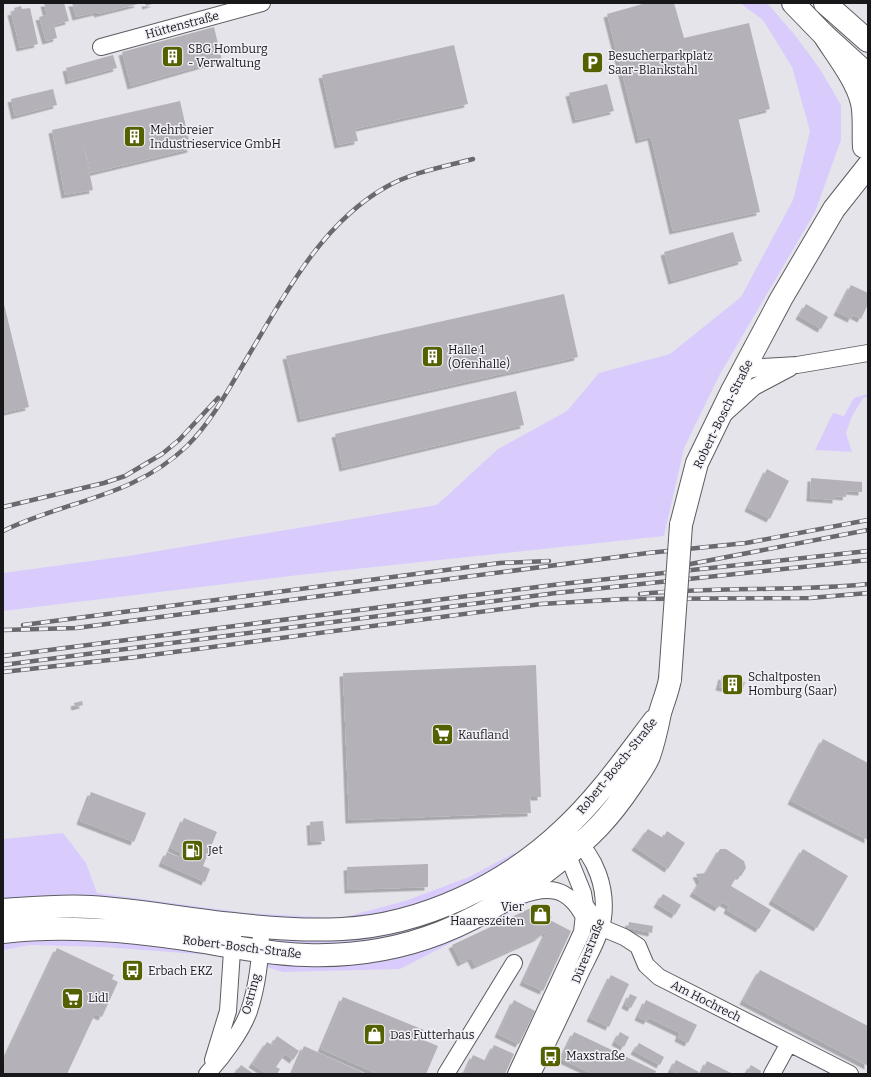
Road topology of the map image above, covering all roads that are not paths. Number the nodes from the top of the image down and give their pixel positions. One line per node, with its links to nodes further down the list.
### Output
1 (262, 3): 6 (street, Hüttenstraße)
2 (793, 3): 4 (main road)
3 (825, 3): 5 (main road)
4 (824, 35): 7 (main road); 8 (main road)
5 (868, 41)
6 (101, 47)
7 (868, 75)
8 (866, 160): 9 (main road, Robert-Bosch-Straße); 9 (main road, Robert-Bosch-Straße)
9 (834, 209): 12 (main road, Robert-Bosch-Straße)
10 (868, 353): 11 (street)
11 (798, 365): 12 (street); 13 (street)
12 (742, 372): 13 (main road, Robert-Bosch-Straße)
13 (718, 418): 14 (main road, Robert-Bosch-Straße, bridge)
14 (661, 710): 15 (main road, Robert-Bosch-Straße); 16 (main road, Robert-Bosch-Straße)
15 (562, 832): 16 (street, Dürerstraße); 21 (main road, Robert-Bosch-Straße)
16 (574, 850): 17 (main road, Robert-Bosch-Straße); 19 (street, Dürerstraße); 22 (street, Dürerstraße)
17 (510, 899): 19 (street); 25 (main road, Robert-Bosch-Straße)
18 (3, 910): 20 (main road, Robert-Bosch-Straße)
19 (584, 911): 22 (street); 30 (street, Dürerstraße)
20 (233, 924): 21 (main road, Robert-Bosch-Straße); 24 (street, Ostring)
21 (261, 926): 25 (street, Ostring)
22 (600, 927): 27 (street, Am Hochrech); 31 (street, Dürerstraße)
23 (3, 932): 24 (main road, Robert-Bosch-Straße)
24 (233, 946): 25 (main road, Robert-Bosch-Straße); 28 (street, Ostring)
25 (261, 950): 28 (street, Ostring)
26 (514, 963): 29 (street)
27 (789, 1043): 32 (street); 33 (street, Am Hochrech)
28 (207, 1074)
29 (446, 1074)
30 (516, 1074)
31 (532, 1074)
32 (772, 1074)
33 (850, 1074)

